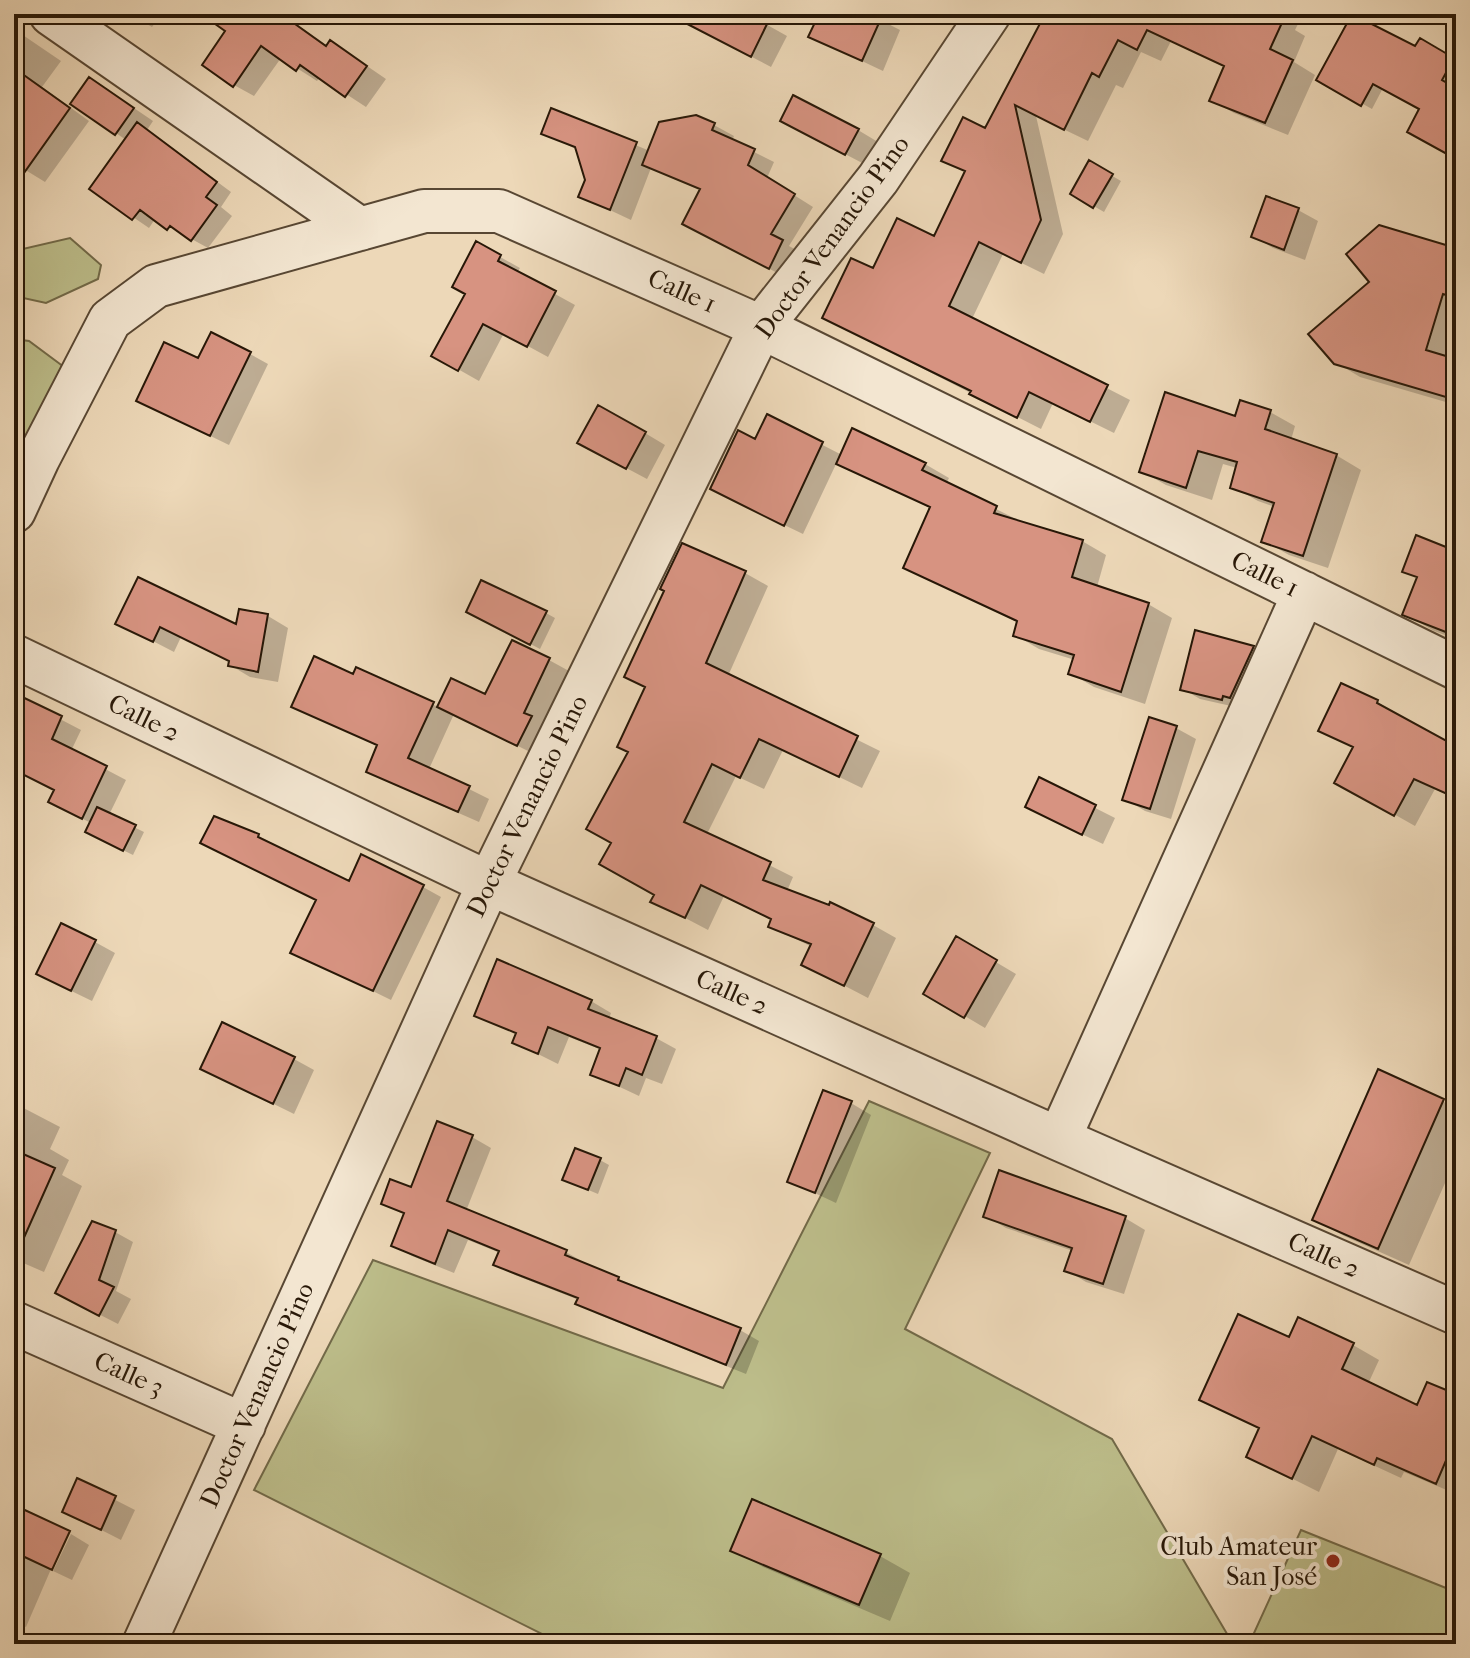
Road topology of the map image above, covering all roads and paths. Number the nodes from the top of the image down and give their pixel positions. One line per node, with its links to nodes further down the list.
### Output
1 (51, 14): 3 (street)
2 (989, 14): 4 (street, Doctor Venancio Pino)
3 (360, 229): 4 (street, Calle 1); 5 (street, Calle 1)
4 (761, 327): 7 (street, Calle 1); 10 (street, Doctor Venancio Pino)
5 (26, 451): 6 (street, Calle 1)
6 (14, 511)
7 (1304, 593): 9 (street, Calle 1); 11 (street)
8 (14, 656): 10 (street, Calle 2)
9 (1456, 668)
10 (489, 883): 11 (street, Calle 2); 14 (street, Doctor Venancio Pino)
11 (1059, 1139): 12 (street, Calle 2)
12 (1456, 1313)
13 (14, 1323): 14 (street, Calle 3)
14 (244, 1425): 15 (street, Doctor Venancio Pino)
15 (144, 1644)

